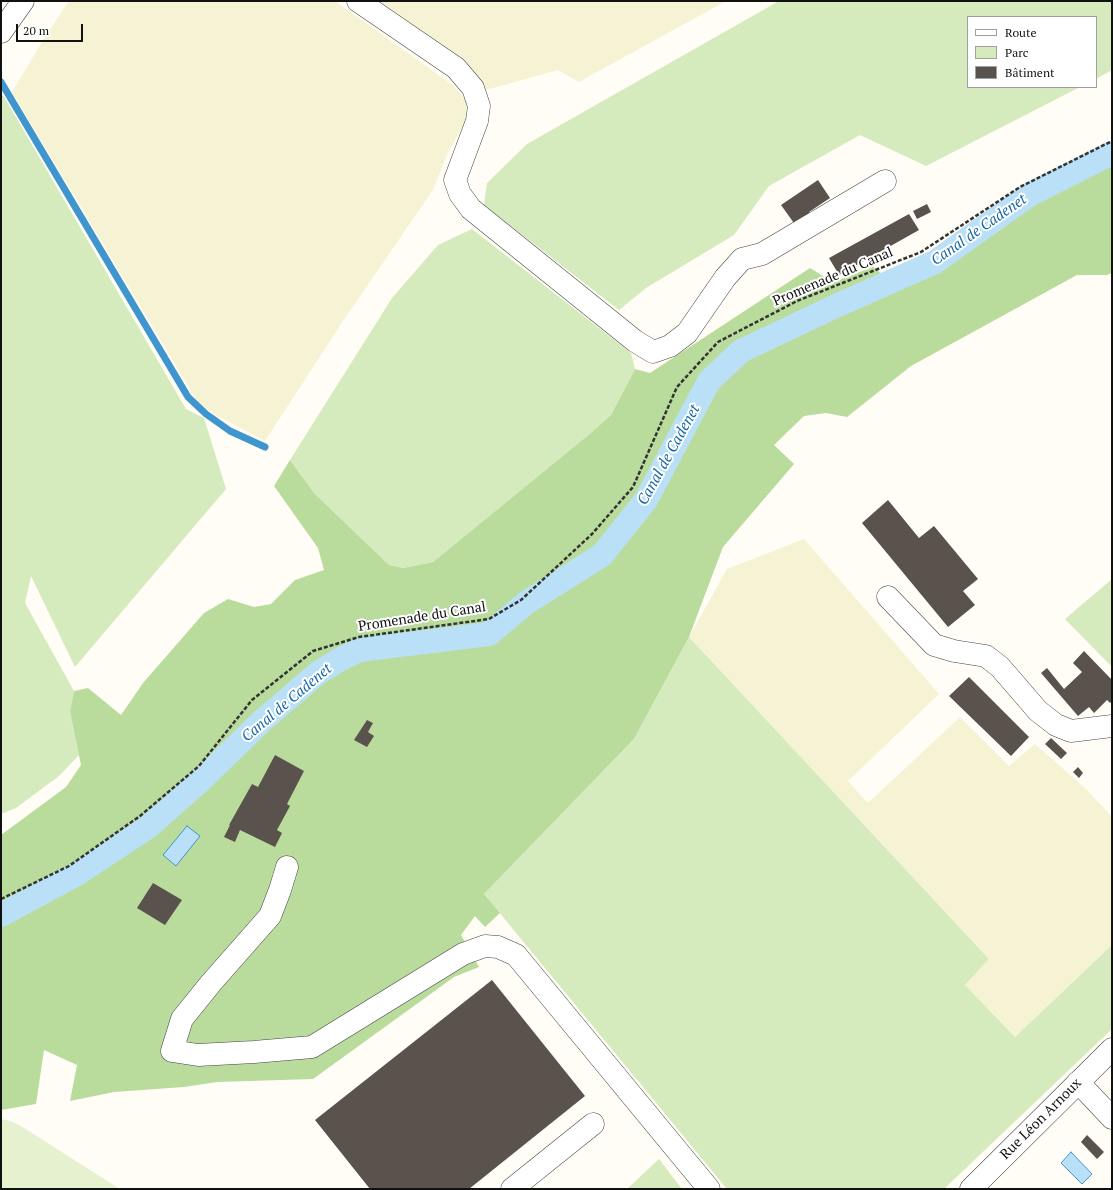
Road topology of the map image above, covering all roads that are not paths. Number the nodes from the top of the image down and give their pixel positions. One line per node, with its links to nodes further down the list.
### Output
1 (23, 1): 3 (street)
2 (358, 1): 4 (street)
3 (1, 32)
4 (885, 181)
5 (888, 597): 6 (street)
6 (1112, 726)
7 (287, 867): 13 (street)
8 (1112, 1049): 9 (street, Rue Léon Arnoux)
9 (1078, 1082): 10 (street); 14 (street, Rue Léon Arnoux)
10 (1112, 1118)
11 (593, 1124): 12 (street)
12 (512, 1189)
13 (709, 1189)
14 (970, 1189)

